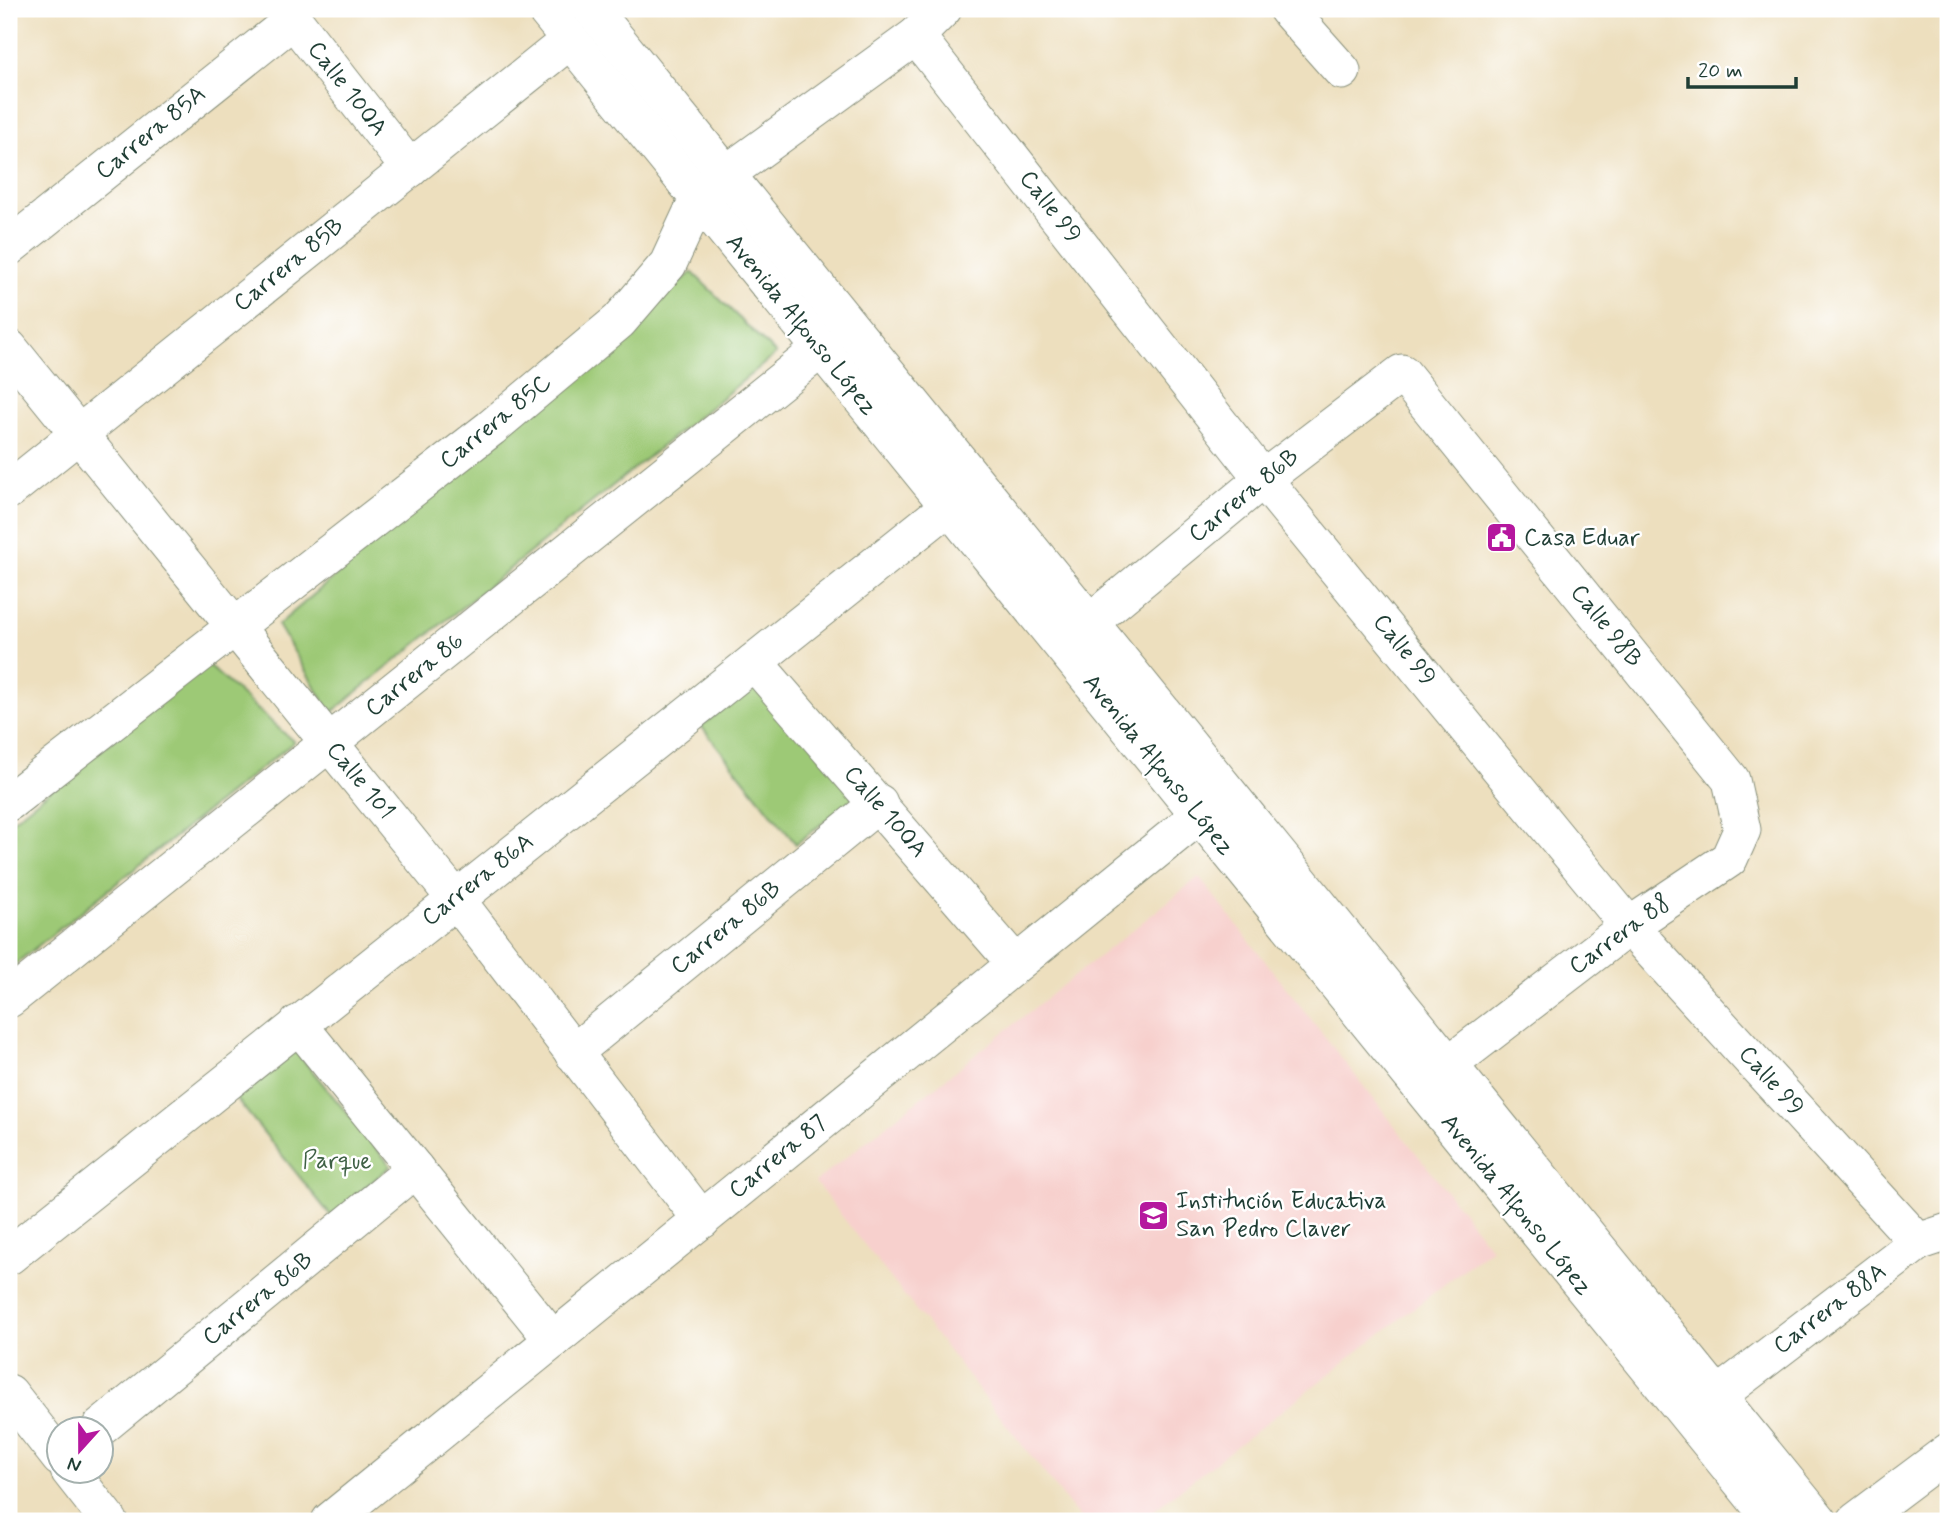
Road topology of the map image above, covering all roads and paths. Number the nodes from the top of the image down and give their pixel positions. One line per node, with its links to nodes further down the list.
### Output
1 (545, 9): 7 (street, Avenida Alfonso López)
2 (592, 9): 10 (street, Avenida Alfonso López)
3 (943, 9): 6 (street, Carrera 85C)
4 (1287, 9): 8 (street)
5 (289, 14): 9 (street, Calle 100A); 11 (street, Carrera 85A)
6 (916, 36): 10 (street, Carrera 85C); 16 (street, Calle 99)
7 (570, 40): 9 (street, Carrera 85B); 10 (street, Avenida Alfonso López)
8 (1342, 71)
9 (410, 169): 15 (street, Carrera 85B)
10 (712, 186): 13 (street, Avenida Alfonso López); 19 (street, Avenida Alfonso López); 20 (street, Carrera 85C)
11 (9, 247)
12 (9, 348): 15 (street, Calle 101)
13 (821, 349): 18 (street, Avenida Alfonso López); 22 (street, Carrera 86)
14 (1402, 373): 16 (street, Carrera 86B); 23 (street, Calle 98B)
15 (78, 435): 17 (street, Carrera 85B); 20 (street, Calle 101)
16 (1263, 479): 19 (street, Carrera 86B); 29 (street, Calle 99)
17 (9, 490)
18 (948, 507): 21 (street, Carrera 86A); 27 (street, Avenida Alfonso López)
19 (1089, 624): 24 (street, Avenida Alfonso López)
20 (234, 628): 22 (street, Calle 101); 25 (street, Carrera 85C)
21 (754, 662): 26 (street, Calle 100A); 28 (street, Carrera 86A)
22 (330, 744): 28 (street, Calle 101); 31 (street, Carrera 86)
23 (1731, 780): 29 (street, Carrera 88)
24 (1227, 793): 27 (street, Carrera 87); 34 (street, Avenida Alfonso López)
25 (9, 802)
26 (879, 803): 30 (street, Calle 100A); 33 (street, Carrera 86B)
27 (1199, 816): 30 (street, Carrera 87); 48 (street, Avenida Alfonso López)
28 (455, 898): 32 (street, Carrera 86A); 33 (street, Calle 101)
29 (1629, 926): 34 (street, Carrera 88); 37 (street, Calle 99)
30 (1015, 963): 36 (street, Carrera 87)
31 (9, 999)
32 (298, 1024): 35 (street); 38 (street, Carrera 86A)
33 (573, 1052): 36 (street, Calle 101)
34 (1448, 1065): 41 (street, Avenida Alfonso López)
35 (415, 1169): 39 (street); 42 (street, Carrera 86B)
36 (702, 1220): 39 (street, Carrera 87)
37 (1933, 1237): 41 (street, Carrera 88A)
38 (9, 1256)
39 (553, 1340): 47 (street, Carrera 87)
40 (9, 1393): 43 (street)
41 (1717, 1396): 49 (street, Avenida Alfonso López)
42 (116, 1416)
43 (46, 1440)
44 (1948, 1452): 50 (street)
45 (79, 1484): 46 (street)
46 (109, 1521)
47 (330, 1521)
48 (1773, 1521)
49 (1819, 1521)
50 (1856, 1521)

